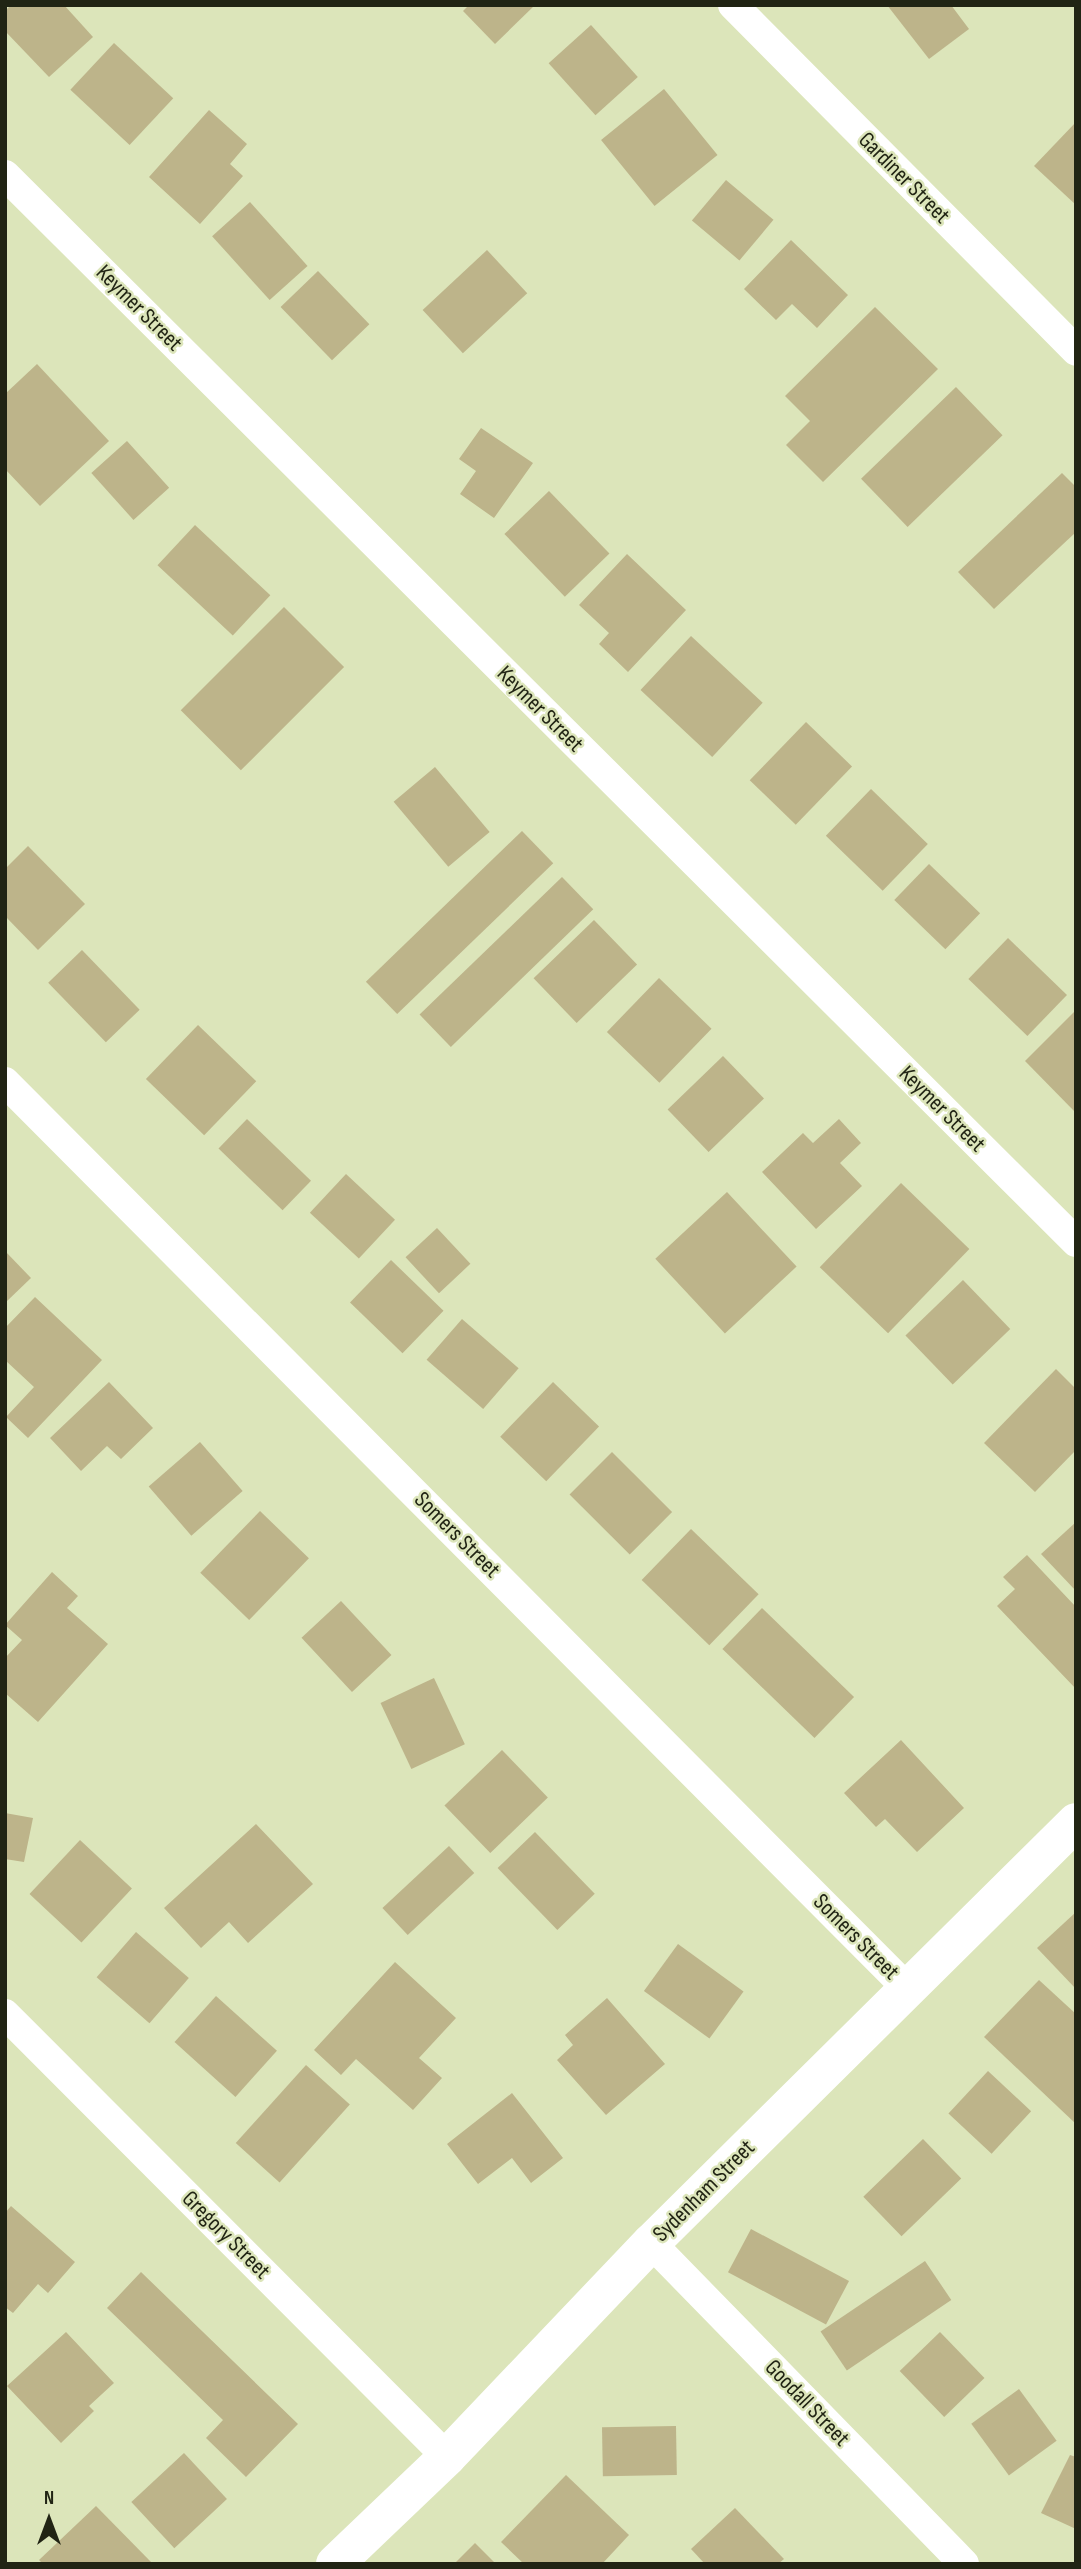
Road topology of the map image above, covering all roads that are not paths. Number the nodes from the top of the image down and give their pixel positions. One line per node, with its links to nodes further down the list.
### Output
1 (733, 5): 3 (street, Gardiner Street)
2 (5, 176): 5 (street, Keymer Street)
3 (1076, 352)
4 (5, 1082): 7 (street, Somers Street)
5 (1076, 1242)
6 (1076, 1822): 7 (street, Sydenham Street)
7 (908, 1989): 9 (street, Sydenham Street)
8 (5, 2014): 10 (street, Gregory Street)
9 (651, 2243): 10 (street, Sydenham Street); 12 (street, Goodall Street)
10 (447, 2457): 11 (street, Sydenham Street)
11 (335, 2564)
12 (964, 2564)

